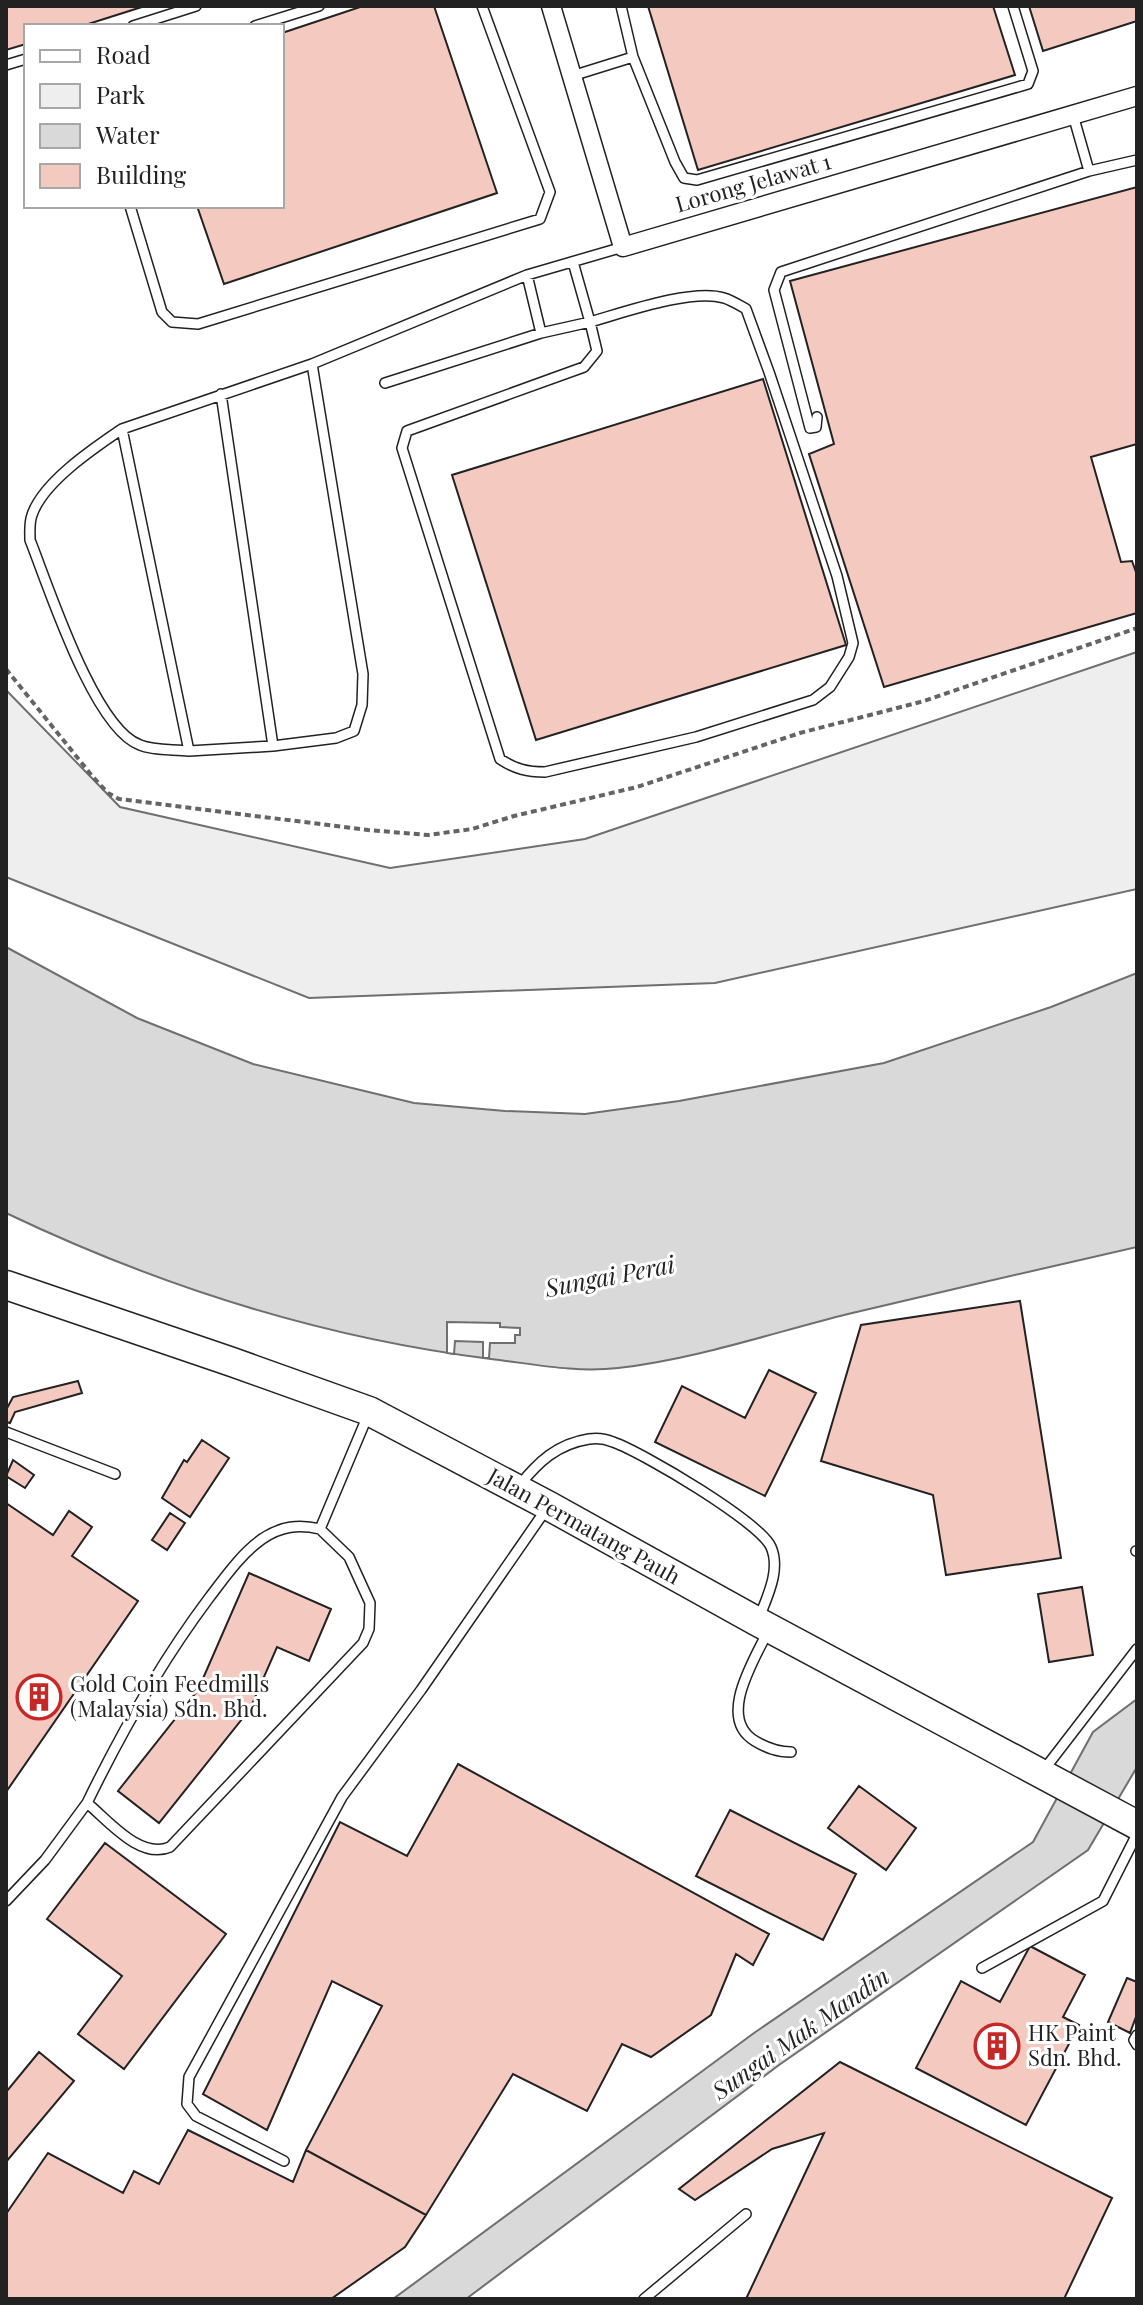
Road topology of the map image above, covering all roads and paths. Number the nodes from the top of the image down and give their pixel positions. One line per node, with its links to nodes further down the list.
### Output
1 (196, 6): 7 (lane)
2 (319, 6): 8 (lane)
3 (482, 6): 15 (lane)
4 (551, 6): 10 (street)
5 (621, 6): 9 (lane)
6 (1013, 6): 9 (lane)
7 (139, 24)
8 (261, 24)
9 (633, 57): 10 (lane)
10 (572, 76): 16 (street)
11 (1137, 96): 12 (street, Lorong Jelawat 1)
12 (1073, 115): 14 (lane); 16 (street, Lorong Jelawat 1)
13 (1137, 160): 14 (lane)
14 (1089, 171): 24 (lane)
15 (131, 208)
16 (623, 247): 17 (lane)
17 (573, 262): 18 (lane); 19 (lane)
18 (527, 275): 20 (lane); 21 (lane)
19 (590, 322): 19 (lane); 20 (lane)
20 (541, 333): 22 (lane)
21 (312, 364): 23 (lane); 26 (lane)
22 (385, 383)
23 (221, 394): 25 (lane); 26 (lane)
24 (817, 417)
25 (122, 429): 27 (lane); 27 (lane)
26 (273, 746): 27 (lane)
27 (189, 751)
28 (8, 1289): 29 (main road, Jalan Permatang Pauh)
29 (369, 1411): 32 (main road, Jalan Permatang Pauh); 34 (lane)
30 (6, 1432): 31 (lane)
31 (115, 1474)
32 (517, 1488): 33 (main road, Jalan Permatang Pauh); 35 (lane)
33 (549, 1506): 35 (main road, Jalan Permatang Pauh); 46 (lane)
34 (320, 1529): 39 (lane); 39 (lane)
35 (764, 1625): 37 (lane); 38 (main road, Jalan Permatang Pauh)
36 (1137, 1649): 38 (lane)
37 (791, 1752)
38 (1045, 1776): 40 (main road, Jalan Permatang Pauh)
39 (87, 1803): 42 (lane)
40 (1137, 1825)
41 (1137, 1834): 43 (lane)
42 (6, 1901)
43 (982, 1968)
44 (1137, 2035): 45 (lane)
45 (1137, 2045)
46 (284, 2161)
47 (746, 2214): 48 (lane)
48 (644, 2299)

